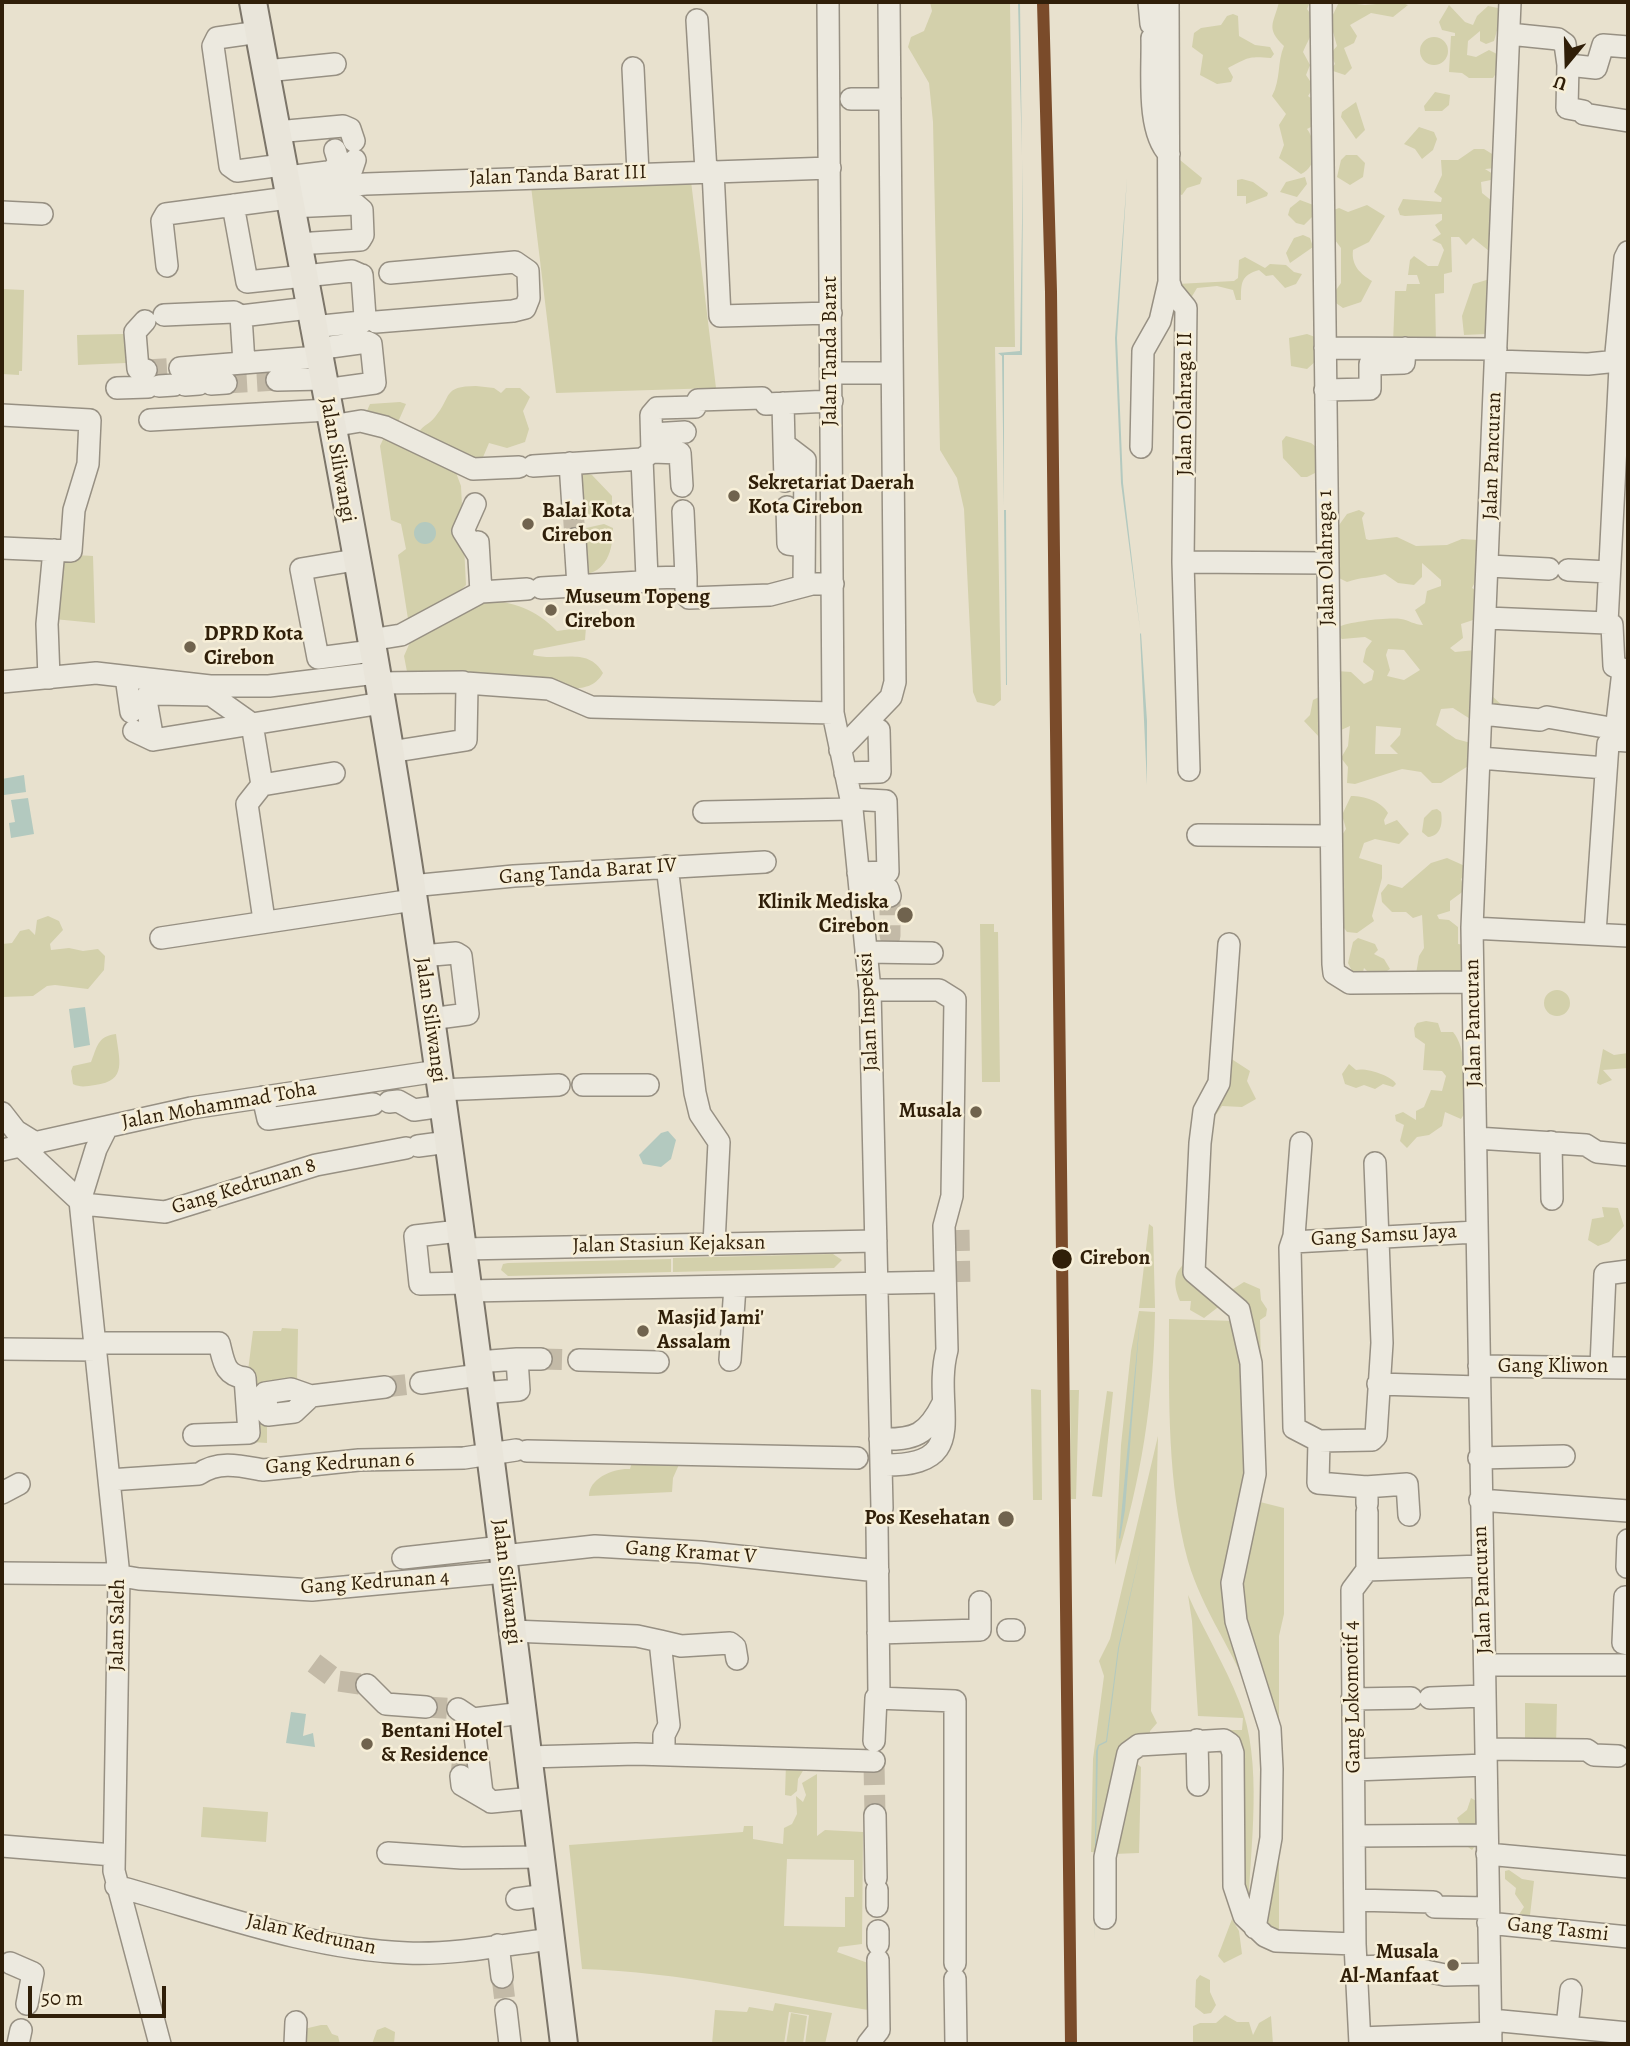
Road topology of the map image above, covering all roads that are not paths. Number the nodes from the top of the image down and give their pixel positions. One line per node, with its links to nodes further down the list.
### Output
1 (253, 2): 9 (main road, Jalan Siliwangi)
2 (828, 2): 16 (street, Jalan Tanda Barat)
3 (889, 2): 17 (street)
4 (1149, 2): 21 (street)
5 (1168, 2): 21 (street, Jalan Olahraga II)
6 (1321, 2): 39 (street, Jalan Olahraga 1)
7 (1510, 2): 10 (street, Jalan Pancuran)
8 (698, 20): 23 (street)
9 (259, 32): 15 (main road, Jalan Siliwangi); 26 (street)
10 (1509, 34): 13 (street); 41 (street, Jalan Pancuran)
11 (1628, 47): 13 (street)
12 (335, 64): 15 (street)
13 (1568, 65): 18 (street)
14 (633, 68): 25 (street)
15 (266, 71): 19 (main road, Jalan Siliwangi)
16 (841, 99): 17 (street); 22 (street, Jalan Tanda Barat)
17 (890, 99): 46 (street)
18 (1628, 121)
19 (276, 132): 20 (street); 26 (main road, Jalan Siliwangi)
20 (326, 139): 24 (street); 24 (street)
21 (1170, 155): 35 (street, Jalan Olahraga II)
22 (830, 168): 23 (street, Jalan Tanda Barat III); 36 (street, Jalan Tanda Barat)
23 (709, 171): 25 (street, Jalan Tanda Barat III); 36 (street)
24 (331, 172): 26 (street)
25 (638, 173): 26 (street, Jalan Tanda Barat III)
26 (287, 188): 27 (street); 30 (main road, Jalan Siliwangi); 30 (street)
27 (233, 205): 32 (street); 34 (street)
28 (2, 212): 29 (street)
29 (42, 214)
30 (297, 244): 34 (main road, Jalan Siliwangi)
31 (1628, 253): 42 (street)
32 (167, 266)
33 (390, 273): 38 (street)
34 (303, 276): 44 (main road, Jalan Siliwangi); 44 (street)
35 (1169, 282): 57 (street); 71 (street, Jalan Olahraga II)
36 (831, 313): 45 (street, Jalan Tanda Barat)
37 (241, 316): 43 (street); 44 (street); 48 (street)
38 (376, 322)
39 (1325, 348): 40 (street); 50 (street, Jalan Olahraga 1)
40 (1405, 348): 41 (street); 50 (street)
41 (1496, 355): 42 (street); 73 (street, Jalan Pancuran)
42 (1623, 360): 74 (street)
43 (244, 363): 44 (street); 48 (street)
44 (320, 368): 47 (street); 54 (street); 60 (street); 70 (main road, Jalan Siliwangi)
45 (831, 373): 46 (street); 51 (street, Jalan Tanda Barat)
46 (892, 373): 96 (street)
47 (277, 380)
48 (181, 381): 49 (street)
49 (117, 388)
50 (1325, 390): 72 (street, Jalan Olahraga 1)
51 (832, 401): 52 (street); 77 (street, Jalan Tanda Barat)
52 (783, 403): 56 (street); 58 (street)
53 (2, 415): 68 (street)
54 (150, 420)
55 (685, 432): 58 (street)
56 (784, 444): 61 (street); 69 (street)
57 (1141, 447)
58 (648, 448): 59 (street); 62 (street); 76 (street)
59 (570, 463): 60 (street); 64 (street)
60 (473, 470): 80 (street)
61 (785, 481)
62 (682, 486)
63 (786, 507): 69 (street)
64 (573, 508)
65 (683, 511): 75 (street)
66 (575, 539): 78 (street)
67 (2, 548): 68 (street)
68 (54, 550): 86 (street)
69 (797, 556): 79 (street)
70 (355, 560): 83 (main road, Jalan Siliwangi); 83 (street)
71 (1183, 562): 72 (street); 100 (street, Jalan Olahraga II)
72 (1327, 563): 107 (street, Jalan Olahraga 1)
73 (1489, 566): 74 (street); 81 (street, Jalan Pancuran)
74 (1616, 569): 82 (street)
75 (686, 577): 76 (street); 79 (street)
76 (647, 578): 78 (street)
77 (832, 584): 79 (street); 90 (street, Jalan Tanda Barat)
78 (578, 586): 80 (street)
79 (804, 586)
80 (481, 592): 83 (street)
81 (1487, 618): 82 (street); 91 (street, Jalan Pancuran)
82 (1607, 623): 84 (street)
83 (376, 670): 85 (street); 88 (street); 92 (street); 97 (main road, Jalan Siliwangi)
84 (1626, 671): 95 (street)
85 (126, 677): 86 (street); 93 (street)
86 (49, 678): 87 (street)
87 (2, 682)
88 (466, 683): 90 (street); 97 (street)
89 (148, 695): 92 (street); 93 (street); 93 (street)
90 (833, 707): 96 (street, Jalan Inspeksi)
91 (1482, 714): 95 (street); 98 (street, Jalan Pancuran)
92 (252, 724): 93 (street); 103 (street)
93 (139, 728)
94 (879, 730): 102 (street)
95 (1620, 737): 99 (street)
96 (840, 750): 102 (street, Jalan Inspeksi)
97 (390, 752): 111 (main road, Jalan Siliwangi)
98 (1480, 758): 99 (street); 114 (street, Jalan Pancuran)
99 (1605, 768): 115 (street)
100 (1189, 770)
101 (334, 773): 103 (street)
102 (845, 773): 104 (street, Jalan Inspeksi)
103 (262, 785): 113 (street)
104 (852, 804): 105 (street); 110 (street, Jalan Inspeksi); 110 (street)
105 (704, 812)
106 (1198, 835): 107 (street)
107 (1331, 836): 122 (street, Jalan Olahraga 1)
108 (765, 862): 109 (street, Gang Tanda Barat IV)
109 (667, 866): 111 (street, Gang Tanda Barat IV); 148 (street)
110 (859, 881): 112 (street); 119 (street, Jalan Inspeksi)
111 (412, 893): 113 (street, Gang Tanda Barat IV); 121 (main road, Jalan Siliwangi)
112 (890, 896)
113 (264, 920): 117 (street, Gang Tanda Barat IV)
114 (1472, 928): 115 (street); 122 (street, Jalan Pancuran)
115 (1595, 933): 116 (street)
116 (1628, 936)
117 (161, 938)
118 (1228, 944): 228 (street)
119 (879, 945): 120 (street); 123 (street, Jalan Inspeksi)
120 (937, 952)
121 (421, 957): 124 (main road, Jalan Siliwangi); 124 (street)
122 (1472, 982): 132 (street, Jalan Pancuran)
123 (878, 990): 139 (street); 146 (street, Jalan Inspeksi)
124 (430, 1019): 128 (main road, Jalan Siliwangi)
125 (648, 1084): 127 (street)
126 (559, 1085): 128 (street)
127 (583, 1085)
128 (440, 1089): 129 (street, Jalan Mohammad Toha); 129 (street); 133 (main road, Jalan Siliwangi)
129 (263, 1097): 131 (street, Jalan Mohammad Toha)
130 (2, 1113): 136 (street)
131 (107, 1126): 136 (street, Jalan Mohammad Toha); 141 (street, Jalan Saleh)
132 (1476, 1138): 134 (street); 143 (street, Jalan Pancuran)
133 (448, 1142): 141 (street, Gang Kedrunan 8); 145 (main road, Jalan Siliwangi)
134 (1552, 1142): 137 (street); 140 (street)
135 (1301, 1143): 147 (street)
136 (20, 1147): 141 (street)
137 (1628, 1155)
138 (1376, 1163): 144 (street)
139 (952, 1196): 142 (street); 151 (street)
140 (1552, 1199)
141 (81, 1203): 154 (street, Jalan Saleh)
142 (959, 1230)
143 (1476, 1232): 144 (street, Gang Samsu Jaya); 163 (street, Jalan Pancuran)
144 (1378, 1236): 147 (street, Gang Samsu Jaya); 166 (street)
145 (461, 1240): 148 (street, Jalan Stasiun Kejaksan); 153 (main road, Jalan Siliwangi); 153 (street, Jalan Stasiun Kejaksan)
146 (876, 1241): 148 (street, Jalan Stasiun Kejaksan); 150 (street, Jalan Inspeksi)
147 (1293, 1242): 170 (street)
148 (714, 1244)
149 (1628, 1271): 161 (street)
150 (877, 1284): 151 (street, Jalan Stasiun Kejaksan); 152 (street, Jalan Stasiun Kejaksan); 172 (street, Jalan Inspeksi)
151 (952, 1285): 172 (street, Gang Kedrunan 6)
152 (735, 1286): 153 (street, Jalan Stasiun Kejaksan); 159 (street)
153 (467, 1287): 164 (main road, Jalan Siliwangi)
154 (96, 1347): 155 (street); 169 (street); 175 (street, Jalan Saleh)
155 (2, 1349)
156 (517, 1359): 157 (street); 164 (street); 164 (street)
157 (541, 1359)
158 (579, 1360): 160 (street)
159 (730, 1360)
160 (658, 1362)
161 (1601, 1366): 162 (street, Gang Kliwon); 163 (street, Gang Kliwon)
162 (1628, 1367)
163 (1479, 1376): 166 (street, Gang Kliwon); 174 (street, Jalan Pancuran)
164 (479, 1377): 165 (street); 171 (main road, Jalan Siliwangi)
165 (421, 1383)
166 (1378, 1384): 170 (street)
167 (385, 1387): 168 (street)
168 (310, 1396)
169 (194, 1435)
170 (1319, 1441): 177 (street)
171 (489, 1454): 172 (street, Gang Kedrunan 6); 175 (street, Gang Kedrunan 6); 182 (main road, Jalan Siliwangi)
172 (874, 1456): 185 (street, Jalan Inspeksi)
173 (1564, 1456): 174 (street)
174 (1479, 1458): 176 (street, Jalan Pancuran)
175 (110, 1480): 187 (street, Jalan Saleh)
176 (1480, 1500): 178 (street); 183 (street, Jalan Pancuran)
177 (1366, 1501): 179 (street); 184 (street)
178 (1628, 1511)
179 (1409, 1515)
180 (1628, 1540): 188 (street)
181 (403, 1558): 182 (street)
182 (503, 1558): 185 (street, Gang Kramat V); 187 (street, Gang Kedrunan 4); 190 (main road, Jalan Siliwangi)
183 (1482, 1566): 184 (street); 195 (street, Jalan Pancuran)
184 (1367, 1570): 200 (street, Gang Lokomotif 4)
185 (878, 1571): 191 (street, Jalan Inspeksi)
186 (2, 1573): 187 (street, Gang Kedrunan 4)
187 (119, 1576): 218 (street, Jalan Saleh)
188 (1626, 1582): 193 (street)
189 (979, 1602): 191 (street)
190 (512, 1631): 192 (street); 202 (main road, Jalan Siliwangi)
191 (878, 1633): 199 (street, Jalan Inspeksi)
192 (660, 1642): 194 (street); 205 (street)
193 (1628, 1644)
194 (737, 1659)
195 (1485, 1665): 196 (street); 198 (street, Jalan Pancuran)
196 (1628, 1665)
197 (367, 1685): 201 (street)
198 (1484, 1696): 200 (street); 208 (street, Jalan Pancuran)
199 (876, 1698): 205 (street, Jalan Inspeksi); 252 (street)
200 (1352, 1699): 209 (street, Gang Lokomotif 4)
201 (426, 1707)
202 (523, 1713): 203 (street); 206 (main road, Jalan Siliwangi)
203 (469, 1720): 212 (street); 212 (street)
204 (1197, 1740): 210 (street); 227 (street); 228 (street)
205 (664, 1755): 206 (street)
206 (528, 1756): 211 (main road, Jalan Siliwangi)
207 (1618, 1756): 208 (street)
208 (1486, 1757): 209 (street); 215 (street, Jalan Pancuran)
209 (1354, 1770): 214 (street, Gang Lokomotif 4)
210 (1198, 1785)
211 (533, 1798): 212 (street); 219 (main road, Jalan Siliwangi)
212 (491, 1802)
213 (875, 1815): 222 (street)
214 (1355, 1836): 215 (street); 225 (street, Gang Lokomotif 4)
215 (1487, 1844): 220 (street); 226 (street, Jalan Pancuran)
216 (2, 1846): 218 (street)
217 (388, 1853): 219 (street)
218 (113, 1856): 221 (street, Jalan Saleh)
219 (541, 1857): 223 (main road, Jalan Siliwangi)
220 (1628, 1867)
221 (116, 1886): 232 (street, Jalan Kedrunan); 248 (street, Jalan Saleh)
222 (877, 1891)
223 (545, 1895): 224 (street); 230 (main road, Jalan Siliwangi)
224 (517, 1899)
225 (1355, 1900): 226 (street, Gang Tasmi); 231 (street, Gang Lokomotif 4)
226 (1488, 1915): 229 (street, Gang Tasmi); 236 (street, Jalan Pancuran)
227 (1105, 1918)
228 (1255, 1928): 231 (street)
229 (1628, 1937)
230 (551, 1939): 232 (street, Jalan Kedrunan); 251 (main road, Jalan Siliwangi)
231 (1355, 1944): 235 (street, Gang Lokomotif 4)
232 (498, 1945): 237 (street)
233 (878, 1945): 246 (street)
234 (10, 1963): 239 (street)
235 (1356, 1968): 236 (street); 247 (street, Gang Lokomotif 4)
236 (1489, 1973): 243 (street, Jalan Pancuran)
237 (502, 1977)
238 (1571, 1990): 242 (street)
239 (27, 2004)
240 (506, 2010): 250 (street)
241 (296, 2022): 249 (street)
242 (1567, 2027): 243 (street); 245 (street)
243 (1491, 2032): 247 (street)
244 (1628, 2033): 245 (street)
245 (1595, 2037)
246 (871, 2039)
247 (1360, 2041)
248 (160, 2044)
249 (295, 2044)
250 (510, 2044)
251 (564, 2044)
252 (956, 2044)

